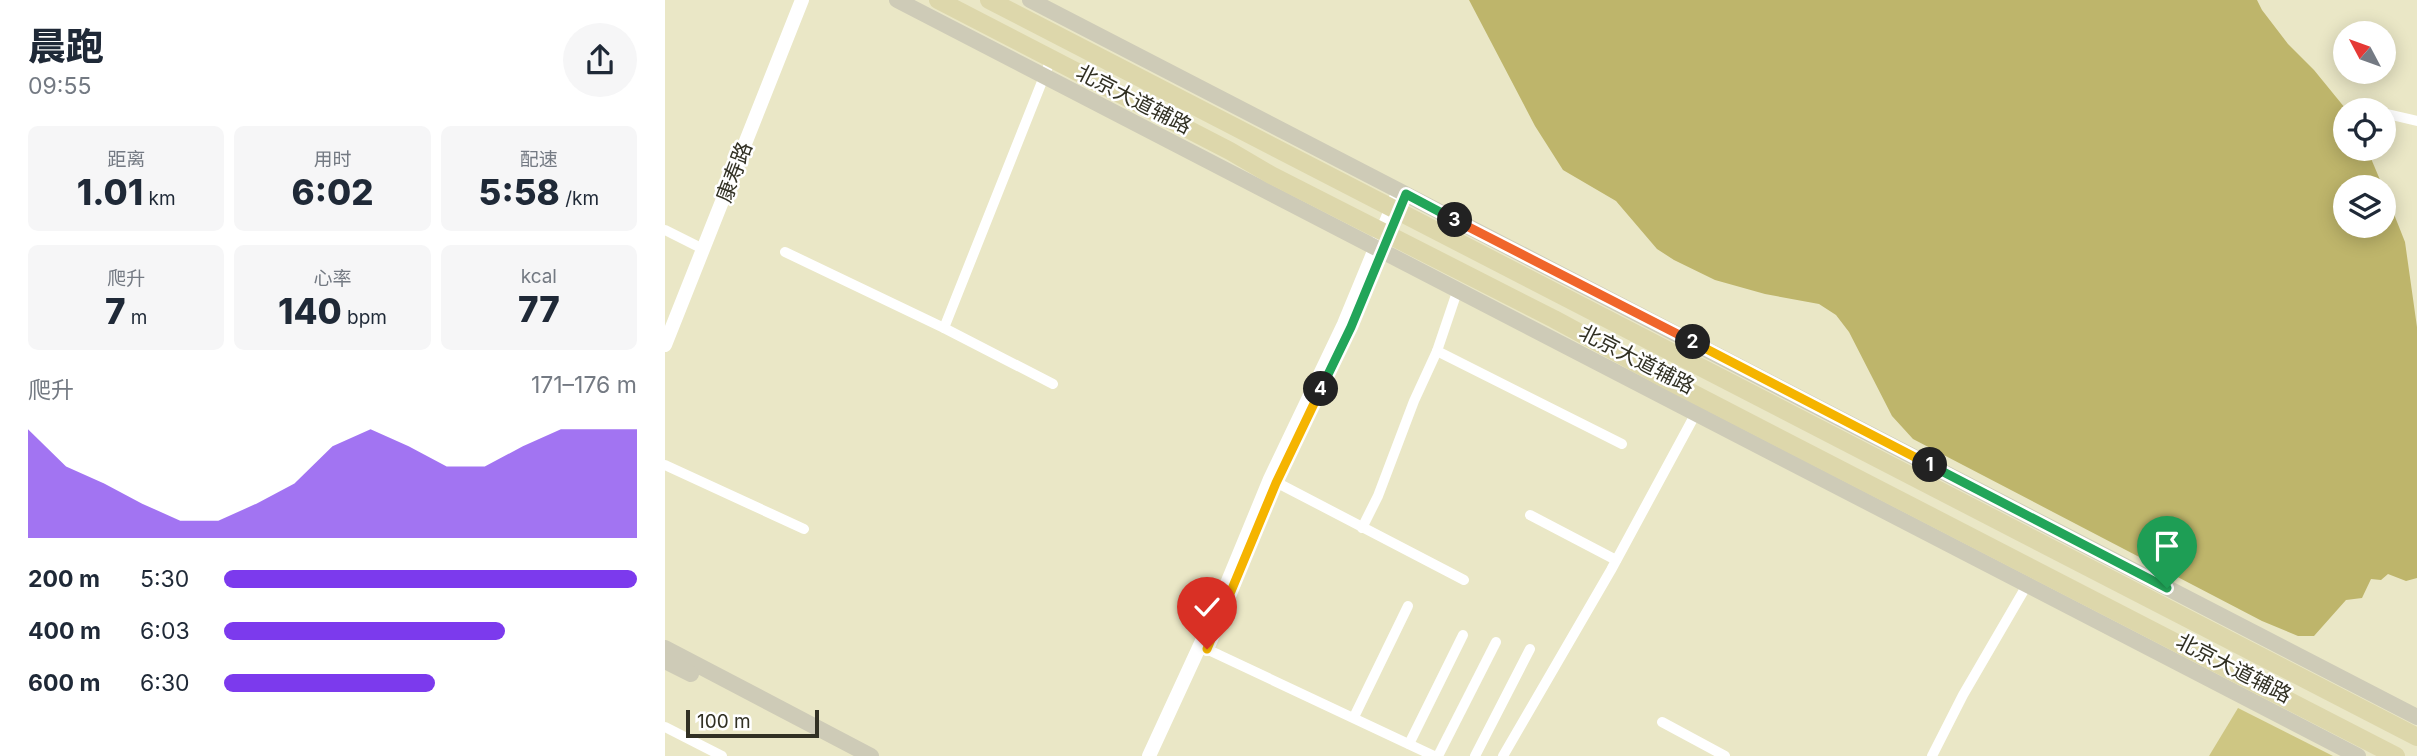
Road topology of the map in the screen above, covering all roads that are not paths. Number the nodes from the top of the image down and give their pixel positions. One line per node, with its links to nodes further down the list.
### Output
1 (796, 0): 14 (street, 康寿路)
2 (802, 0): 14 (street, 康寿路)
3 (897, 0): 7 (main road, 北京大道辅路)
4 (938, 0): 7 (main road)
5 (989, 0): 11 (main road)
6 (1030, 0): 10 (main road, 北京大道辅路)
7 (1047, 67): 13 (main road); 17 (street)
8 (2396, 116): 9 (street)
9 (2417, 121)
10 (1403, 193): 11 (street); 40 (main road, 北京大道辅路)
11 (1396, 210): 13 (street); 43 (main road)
12 (665, 230): 14 (street)
13 (1382, 241): 16 (main road, 北京大道辅路); 25 (street); 56 (main road)
14 (701, 247): 18 (street, 康寿路); 19 (street, 康寿路)
15 (785, 253): 17 (street)
16 (1458, 289): 20 (street); 22 (main road, 北京大道辅路)
17 (944, 328): 21 (street)
18 (665, 331)
19 (665, 345)
20 (1437, 351): 23 (street); 27 (street)
21 (1053, 384)
22 (1696, 413): 29 (street); 31 (main road, 北京大道辅路)
23 (1622, 444)
24 (665, 465): 28 (street)
25 (1273, 481): 27 (street); 35 (street)
26 (1530, 515): 29 (street)
27 (1362, 528): 30 (street)
28 (804, 529)
29 (1616, 560): 53 (street)
30 (1464, 580)
31 (2027, 585): 54 (street); 55 (main road, 北京大道辅路)
32 (1408, 606): 39 (street)
33 (1462, 635): 44 (street)
34 (1496, 642): 51 (street)
35 (1203, 647): 39 (street); 49 (street); 50 (street)
36 (665, 648): 48 (main road)
37 (1530, 649): 52 (street)
38 (665, 661): 47 (main road)
39 (1354, 717): 44 (street)
40 (2417, 718)
41 (1662, 722): 45 (street)
42 (665, 726): 46 (street)
43 (2417, 737)
44 (1409, 744): 51 (street)
45 (1722, 755)
46 (722, 756)
47 (849, 756)
48 (871, 756)
49 (1149, 756)
50 (1157, 756)
51 (1436, 756)
52 (1475, 756)
53 (1503, 756)
54 (1931, 756)
55 (2358, 756)
56 (2396, 756)

